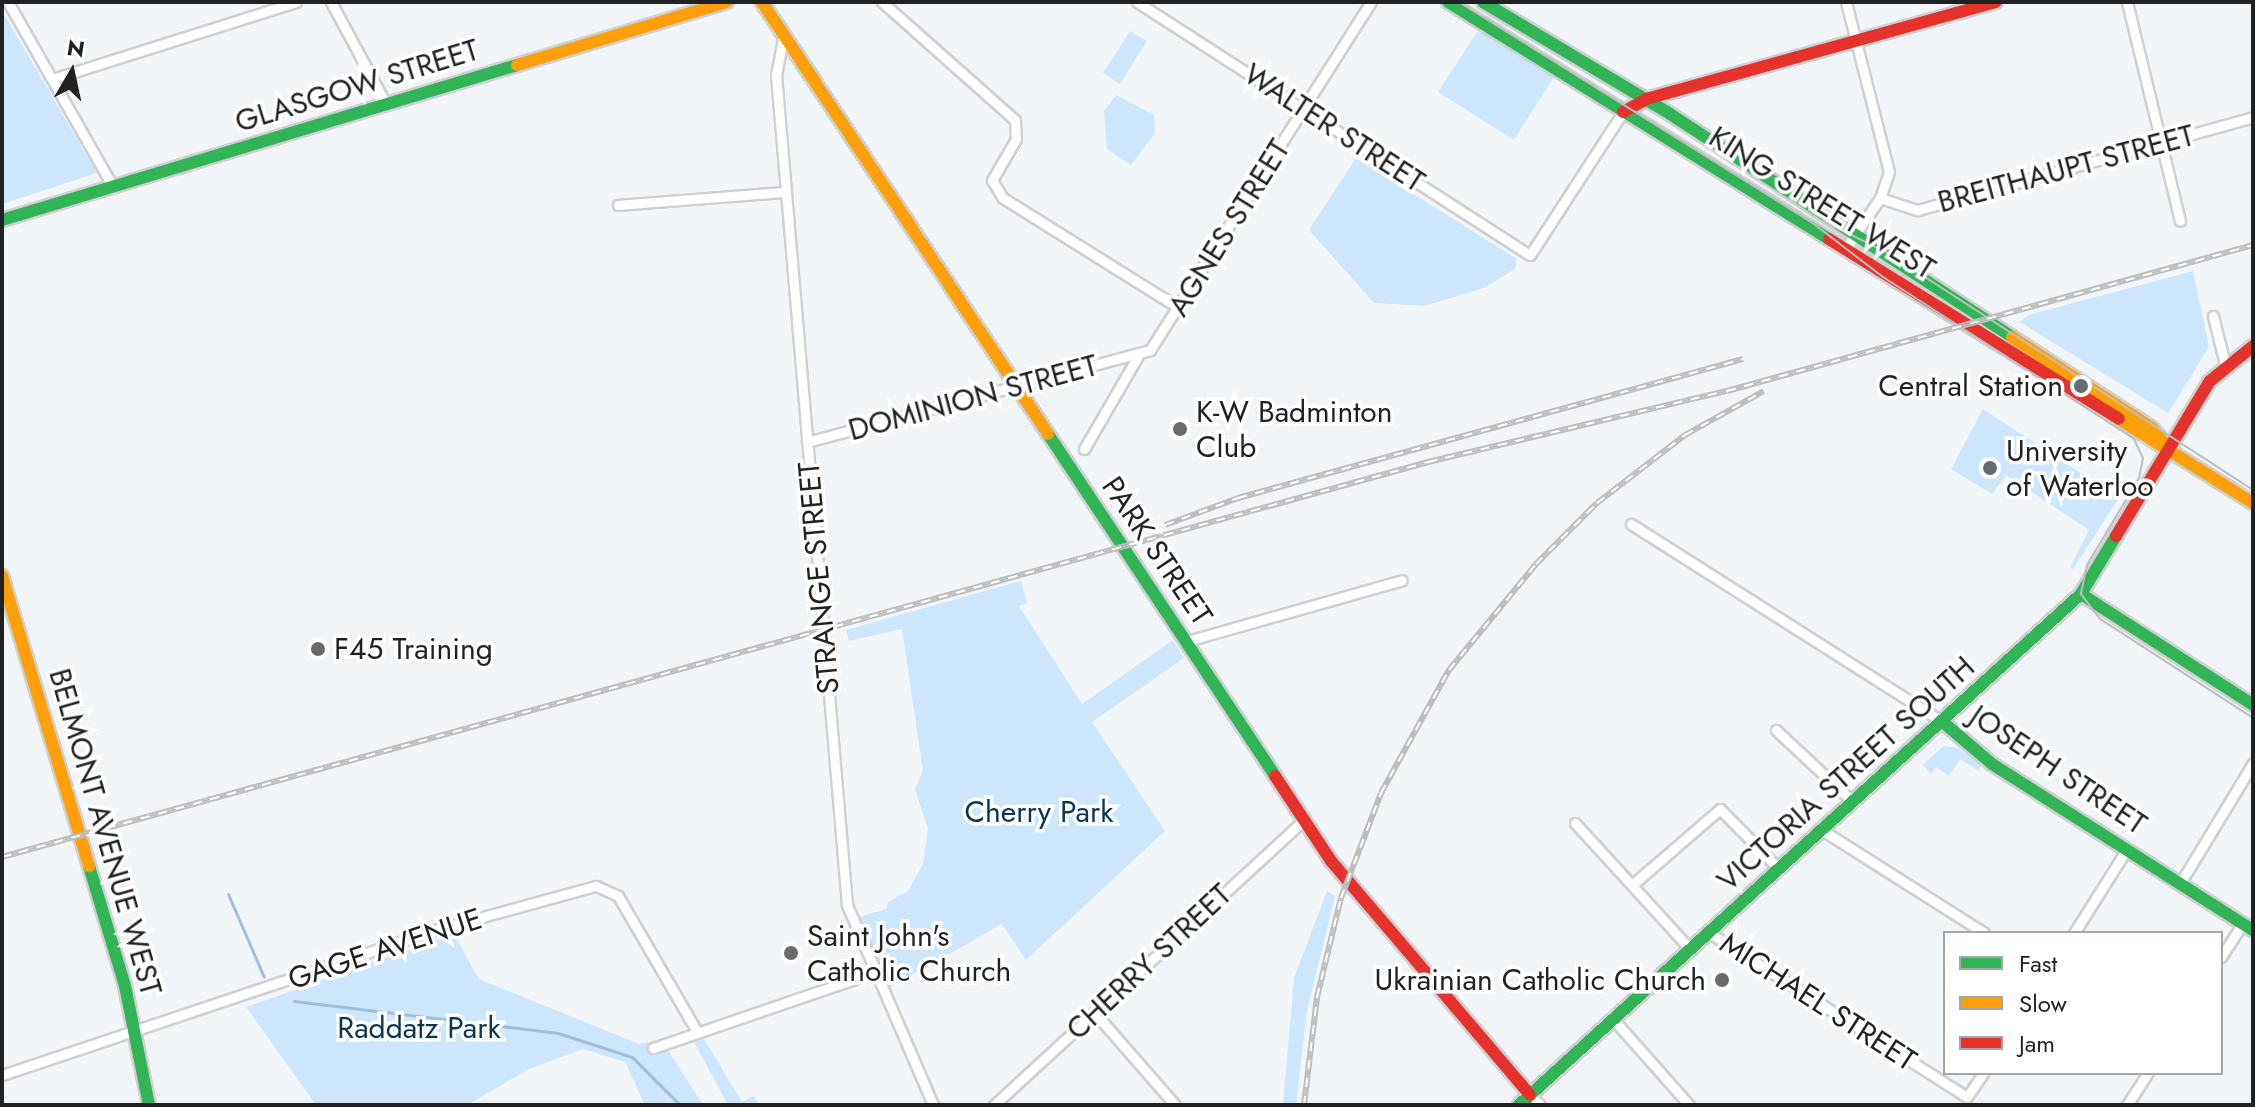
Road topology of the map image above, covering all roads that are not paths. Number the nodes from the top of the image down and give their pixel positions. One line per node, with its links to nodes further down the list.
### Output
1 (8, 2): 16 (street)
2 (296, 2): 16 (street)
3 (331, 2): 18 (street)
4 (727, 2): 18 (street, GLASGOW STREET)
5 (762, 2): 14 (street, PARK STREET)
6 (882, 2): 31 (street)
7 (1137, 2): 19 (street, WALTER STREET)
8 (1371, 2): 19 (street, AGNES STREET)
9 (1448, 2): 20 (street, KING STREET WEST)
10 (1846, 2): 15 (street)
11 (1996, 2): 15 (street)
12 (2127, 2): 22 (street)
13 (1485, 3): 17 (street, KING STREET WEST)
14 (784, 34): 24 (street, STRANGE STREET); 36 (street, PARK STREET)
15 (1857, 40): 17 (street); 25 (street)
16 (52, 79): 23 (street)
17 (1646, 99): 20 (street); 29 (street, KING STREET WEST)
18 (386, 104): 23 (street, GLASGOW STREET)
19 (1303, 108): 20 (street, WALTER STREET); 31 (street, AGNES STREET)
20 (1623, 112): 30 (street, KING STREET WEST)
21 (2253, 117): 22 (street, BREITHAUPT STREET)
22 (2162, 142): 25 (street, BREITHAUPT STREET); 28 (street)
23 (113, 187): 27 (street, GLASGOW STREET)
24 (785, 192): 26 (street); 37 (street, STRANGE STREET)
25 (1880, 198): 29 (street)
26 (618, 205)
27 (2, 220)
28 (2180, 221)
29 (1853, 236): 30 (street); 38 (street, KING STREET WEST)
30 (1846, 248): 38 (street, KING STREET WEST)
31 (1179, 308): 34 (street, AGNES STREET)
32 (2213, 316): 35 (street)
33 (2253, 346): 35 (street)
34 (1139, 354): 36 (street, DOMINION STREET); 39 (street, AGNES STREET)
35 (2225, 364): 38 (street, VICTORIA STREET SOUTH)
36 (1016, 386): 37 (street, DOMINION STREET); 45 (street, PARK STREET)
37 (807, 442): 64 (street, STRANGE STREET)
38 (2168, 448): 40 (street, KING STREET WEST); 44 (street, VICTORIA STREET SOUTH)
39 (1084, 449)
40 (2253, 503)
41 (1631, 524): 47 (street, JOSEPH STREET)
42 (2, 576): 67 (street, BELMONT AVENUE WEST)
43 (1402, 580): 45 (street)
44 (2081, 594): 46 (street); 47 (street, VICTORIA STREET SOUTH)
45 (1187, 641): 51 (street, PARK STREET)
46 (2253, 705)
47 (1944, 723): 50 (street, VICTORIA STREET SOUTH); 54 (street, JOSEPH STREET)
48 (1776, 730): 50 (street)
49 (2253, 763): 56 (street)
50 (1853, 802): 53 (street, VICTORIA STREET SOUTH)
51 (1304, 820): 65 (street, CHERRY STREET); 73 (street, PARK STREET)
52 (1575, 823): 57 (street)
53 (1822, 830): 55 (street, VICTORIA STREET SOUTH); 59 (street)
54 (2127, 849): 56 (street, JOSEPH STREET); 60 (street)
55 (1779, 869): 57 (street); 61 (street, VICTORIA STREET SOUTH)
56 (2181, 882): 58 (street, JOSEPH STREET)
57 (1632, 885): 62 (street)
58 (2248, 926): 63 (street)
59 (1981, 931)
60 (2075, 931)
61 (1708, 932): 62 (street, VICTORIA STREET SOUTH); 71 (street, MICHAEL STREET)
62 (1690, 949): 66 (street, VICTORIA STREET SOUTH)
63 (2223, 955)
64 (872, 973): 68 (street); 75 (street, STRANGE STREET)
65 (1094, 1012): 76 (street, CHERRY STREET); 77 (street)
66 (1613, 1019): 73 (street, VICTORIA STREET SOUTH); 80 (street)
67 (134, 1032): 68 (street, GAGE AVENUE); 70 (street, GAGE AVENUE); 74 (street, BELMONT AVENUE WEST)
68 (697, 1032): 69 (street)
69 (653, 1048)
70 (2, 1075)
71 (1982, 1075)
72 (2147, 1075): 81 (street)
73 (1530, 1095): 78 (street, VICTORIA STREET SOUTH); 79 (street, PARK STREET)
74 (149, 1105)
75 (933, 1105)
76 (994, 1105)
77 (1175, 1105)
78 (1519, 1105)
79 (1540, 1105)
80 (1689, 1105)
81 (2127, 1105)

